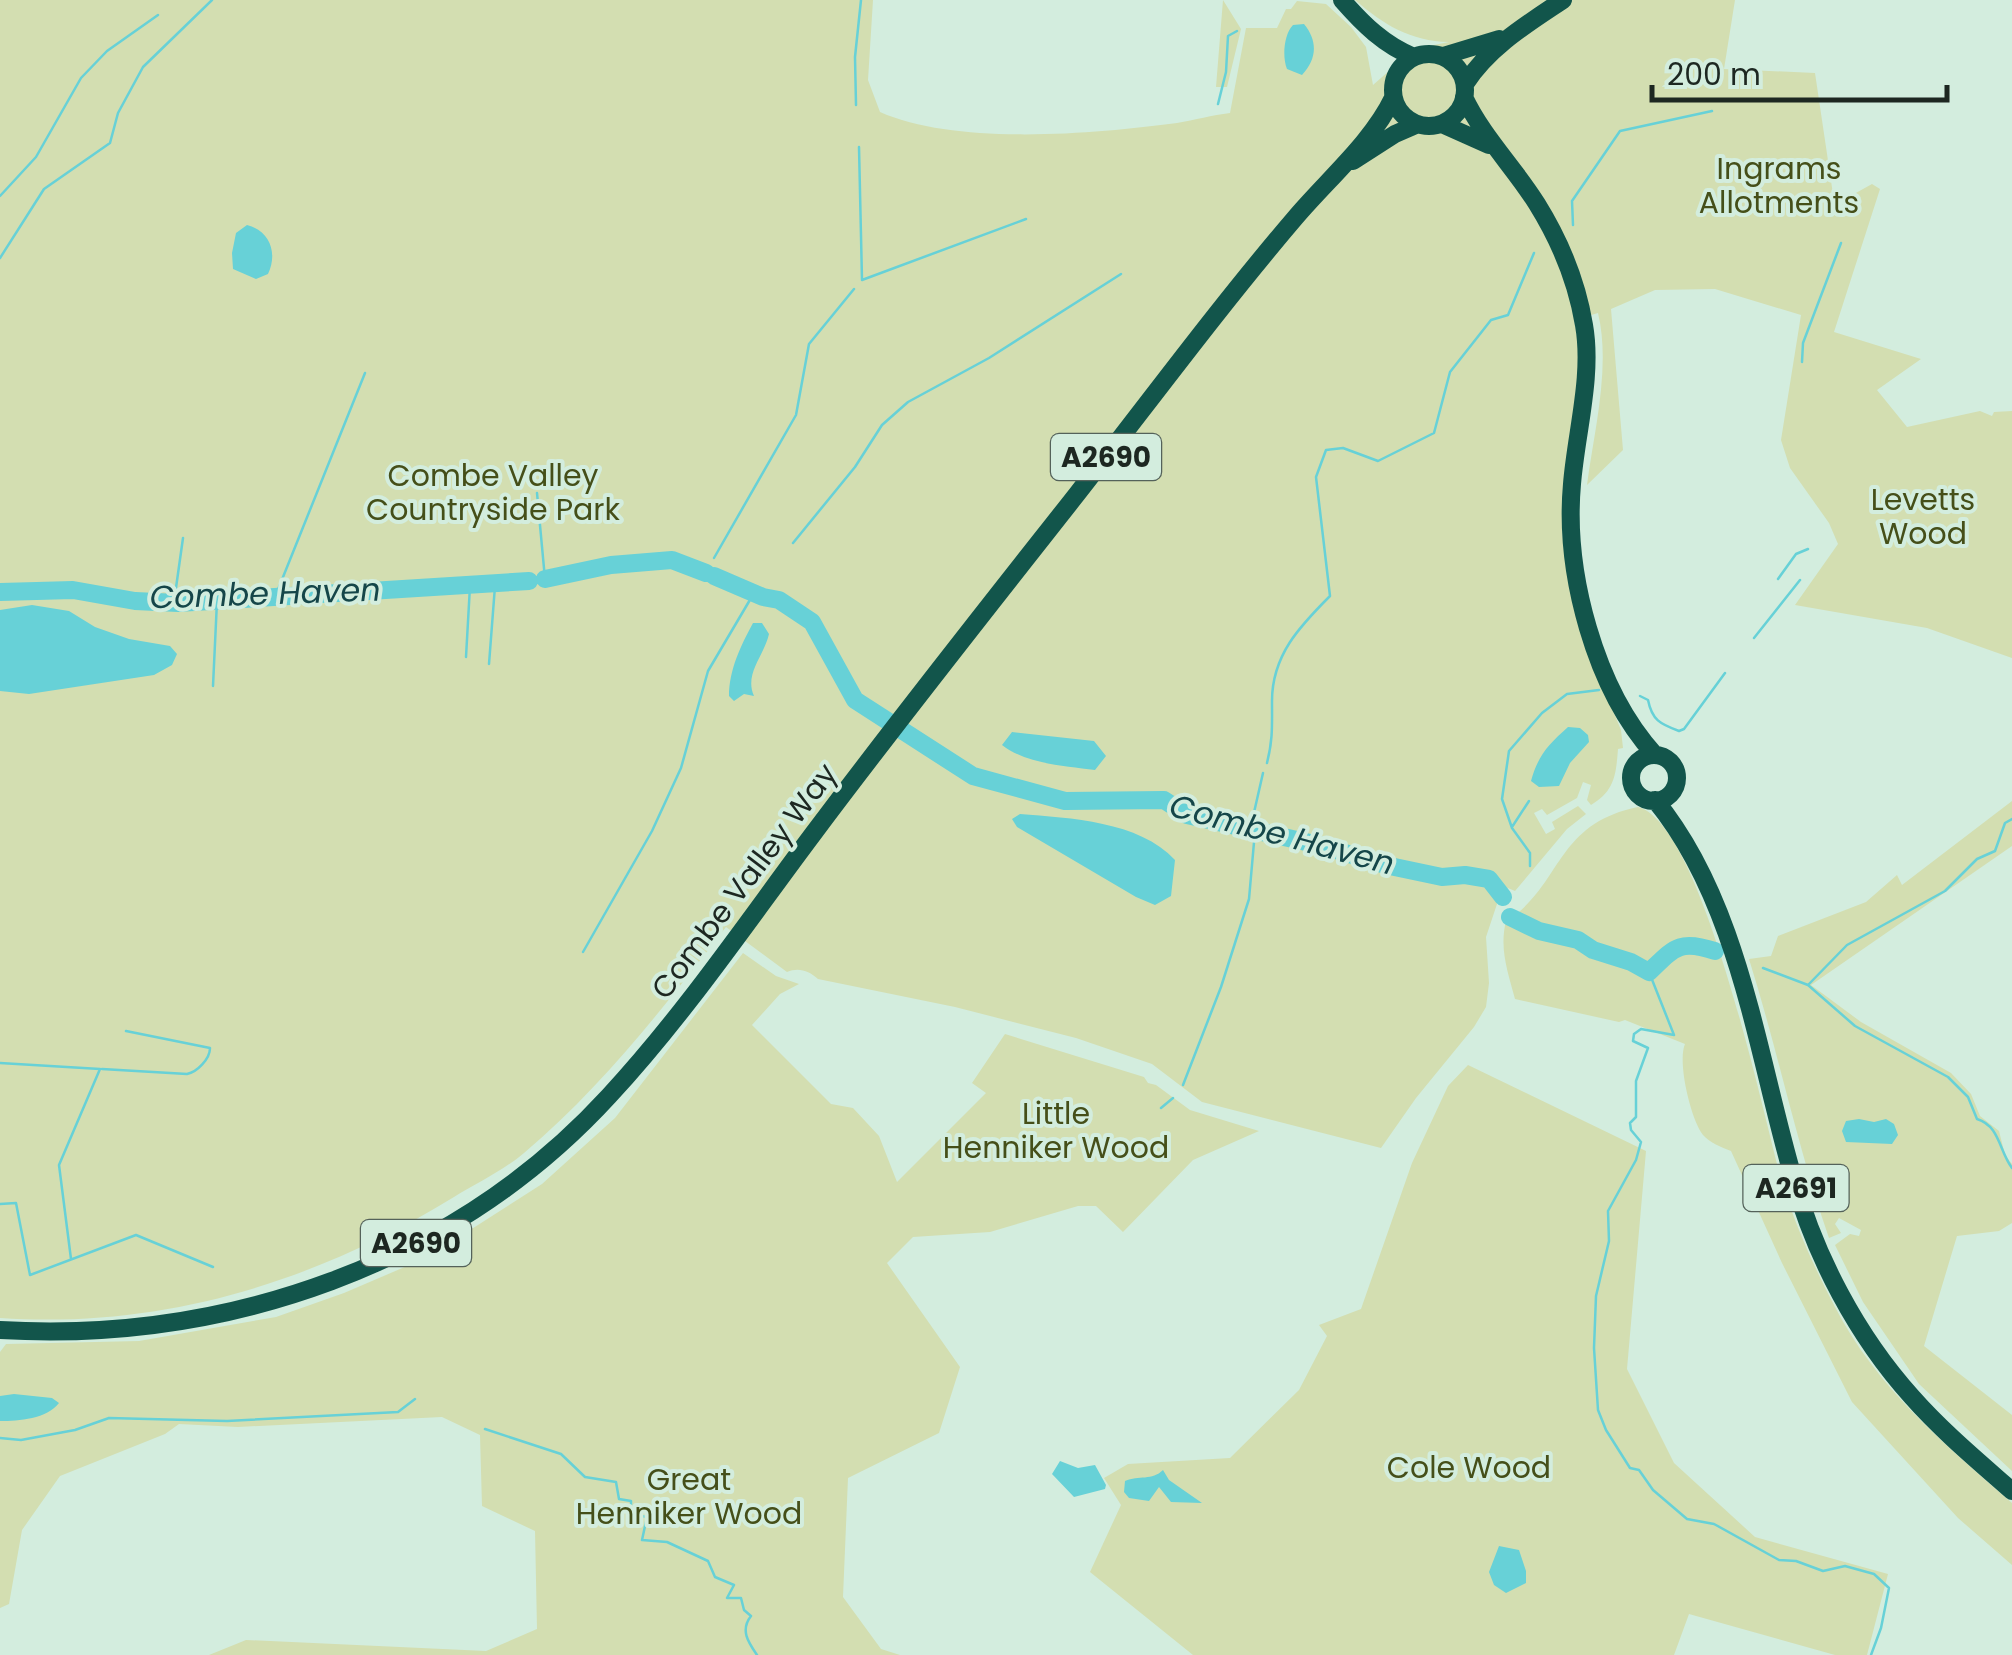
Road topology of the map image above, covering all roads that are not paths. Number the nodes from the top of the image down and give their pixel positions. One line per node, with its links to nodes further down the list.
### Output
1 (1342, 0): 3 (main road)
2 (1563, 0): 4 (main road)
3 (1362, 23): 6 (main road); 7 (main road)
4 (1514, 33): 5 (main road); 8 (main road)
5 (1443, 56): 6 (main road); 8 (main road)
6 (1414, 57): 7 (main road)
7 (1394, 89): 9 (main road); 12 (main road, Combe Valley Way / A2690)
8 (1465, 91): 10 (main road); 11 (main road)
9 (1418, 124): 10 (main road); 12 (main road, Combe Valley Way / A2690)
10 (1442, 124): 11 (main road)
11 (1498, 151): 13 (main road)
12 (1340, 171): 17 (main road, Combe Valley Way / A2690)
13 (1629, 725): 14 (main road); 15 (main road)
14 (1655, 755): 15 (main road); 16 (main road)
15 (1634, 767): 16 (main road)
16 (1663, 796): 18 (main road, A2691)
17 (0, 1330)
18 (2012, 1491)

